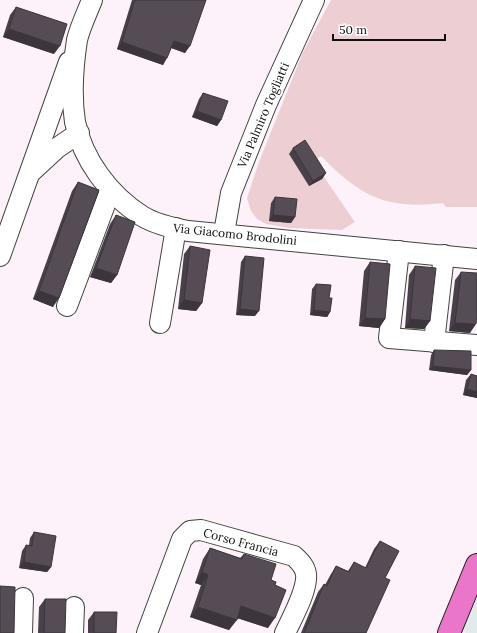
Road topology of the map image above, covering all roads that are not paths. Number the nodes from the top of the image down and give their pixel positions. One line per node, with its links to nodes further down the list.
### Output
1 (92, 0): 3 (street, Via Giacomo Brodolini)
2 (306, 5): 9 (street, Via Palmiro Togliatti)
3 (78, 38): 4 (street); 5 (street, Via Giacomo Brodolini)
4 (50, 113): 5 (street); 6 (street)
5 (77, 128): 6 (street); 7 (street, Via Giacomo Brodolini)
6 (28, 174): 12 (street)
7 (110, 191): 8 (street, Via Giacomo Brodolini); 14 (street)
8 (176, 228): 9 (street, Via Giacomo Brodolini); 15 (street)
9 (224, 233): 10 (street, Via Giacomo Brodolini)
10 (399, 251): 11 (street, Via Giacomo Brodolini); 16 (street)
11 (444, 255): 13 (street, Via Giacomo Brodolini); 16 (street)
12 (0, 256)
13 (477, 259)
14 (67, 306)
15 (160, 322)
16 (434, 342): 17 (street)
17 (477, 345)
18 (477, 565): 25 (main road)
19 (24, 598): 21 (street)
20 (74, 607): 22 (street)
21 (22, 633)
22 (74, 633)
23 (147, 633): 24 (street, Corso Francia)
24 (285, 633)
25 (449, 633)

